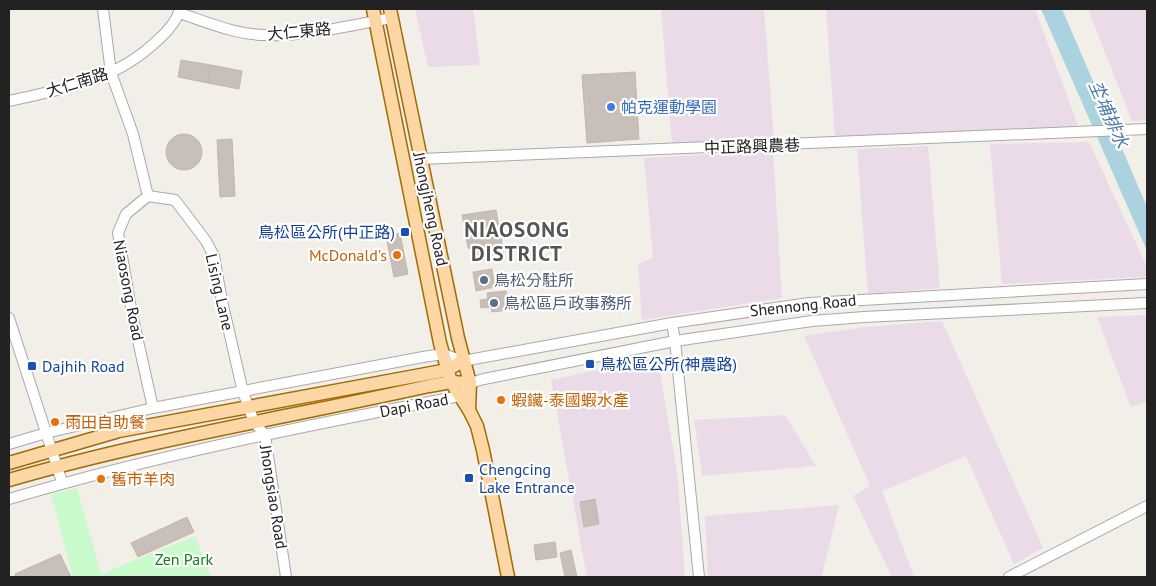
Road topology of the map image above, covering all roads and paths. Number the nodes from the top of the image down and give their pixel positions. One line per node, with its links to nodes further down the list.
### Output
1 (103, 9): 5 (street)
2 (179, 11): 4 (street, 大仁東路); 5 (street, 大仁南路)
3 (391, 13): 4 (street, 大仁東路); 8 (main road, Jhongjheng Road)
4 (374, 15): 17 (main road, Jhongjheng Road)
5 (111, 73): 6 (street, 大仁南路); 9 (street)
6 (9, 102)
7 (1147, 129): 8 (street, 中正路興農巷)
8 (420, 159): 18 (main road, Jhongjheng Road)
9 (148, 196): 21 (street, Lising Lane); 23 (street, Niaosong Road)
10 (1147, 284): 11 (street, Shennong Road)
11 (989, 292): 13 (street); 15 (street, Shennong Road)
12 (1147, 303): 13 (street, Shennong Road)
13 (989, 310): 16 (street, Shennong Road)
14 (9, 318): 27 (street)
15 (672, 322): 16 (street); 18 (street, Shennong Road)
16 (675, 341): 20 (street, Shennong Road); 39 (street)
17 (443, 354): 18 (street); 19 (main road, Jhongjheng Road); 21 (street)
18 (463, 361): 19 (main road, Dapi Road); 20 (main road, Jhongjheng Road)
19 (449, 376): 20 (main road, Dapi Road); 22 (main road, Jhongjheng Road); 24 (main road, Dapi Road); 26 (main road, Dapi Road)
20 (470, 383): 22 (street, Dapi Road); 25 (main road, Jhongjheng Road)
21 (243, 392): 23 (street); 24 (street, Jhongsiao Road)
22 (460, 396): 25 (main road, Jhongjheng Road); 28 (street, Dapi Road)
23 (153, 408): 27 (street)
24 (247, 408): 26 (street, Jhongsiao Road); 30 (main road, Dapi Road)
25 (469, 410): 38 (main road, Jhongjheng Road)
26 (254, 422): 28 (street, Jhongsiao Road); 32 (main road, Dapi Road)
27 (46, 433): 29 (street); 30 (street)
28 (265, 435): 34 (street, Dapi Road); 37 (street, Jhongsiao Road)
29 (9, 444)
30 (51, 450): 31 (main road, Dapi Road); 32 (street)
31 (9, 462)
32 (57, 466): 33 (main road, Dapi Road); 34 (street)
33 (9, 480)
34 (62, 482): 35 (street, Dapi Road)
35 (9, 498)
36 (1147, 506): 40 (street)
37 (286, 577)
38 (508, 577)
39 (699, 577)
40 (1009, 577)

